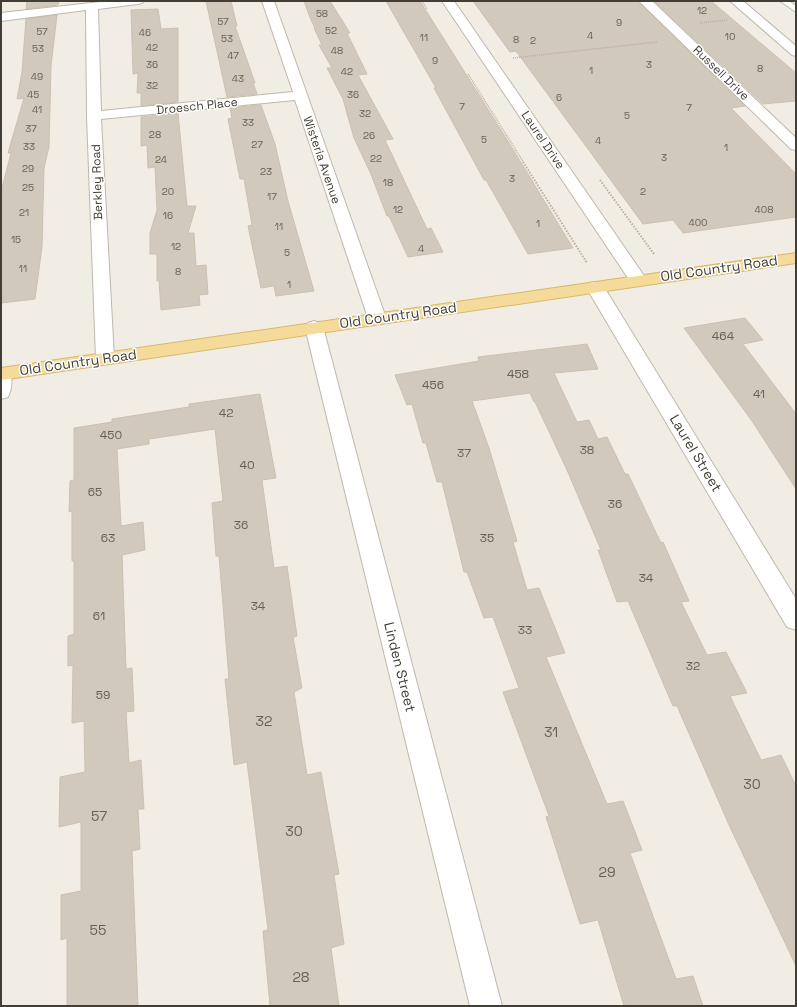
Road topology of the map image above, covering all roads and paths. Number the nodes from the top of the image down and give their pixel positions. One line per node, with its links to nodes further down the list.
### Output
1 (138, 1): 8 (street)
2 (268, 1): 18 (street, Wisteria Avenue)
3 (422, 1): 10 (path)
4 (448, 1): 25 (street, Laurel Drive)
5 (645, 1): 20 (street, Russell Drive)
6 (736, 1): 11 (street)
7 (784, 1): 9 (lane)
8 (92, 6): 12 (street); 19 (street, Berkley Road)
9 (796, 10)
10 (429, 12)
11 (751, 14): 13 (path); 15 (street)
12 (1, 17)
13 (694, 24)
14 (656, 37): 16 (path)
15 (796, 52)
16 (516, 63)
17 (467, 71): 24 (path)
18 (300, 95): 19 (street, Droesch Place); 27 (street, Wisteria Avenue)
19 (94, 116): 29 (street, Berkley Road)
20 (796, 146)
21 (600, 180): 22 (path)
22 (654, 254)
23 (796, 258): 25 (main road, Old Country Road)
24 (587, 263)
25 (638, 280): 26 (main road, Old Country Road)
26 (595, 287): 27 (main road, Old Country Road); 31 (street, Laurel Street)
27 (377, 318): 28 (main road, Old Country Road)
28 (314, 327): 29 (main road, Old Country Road); 32 (street, Linden Street)
29 (105, 358): 30 (main road, Old Country Road)
30 (1, 380)
31 (796, 620)
32 (486, 1006)

